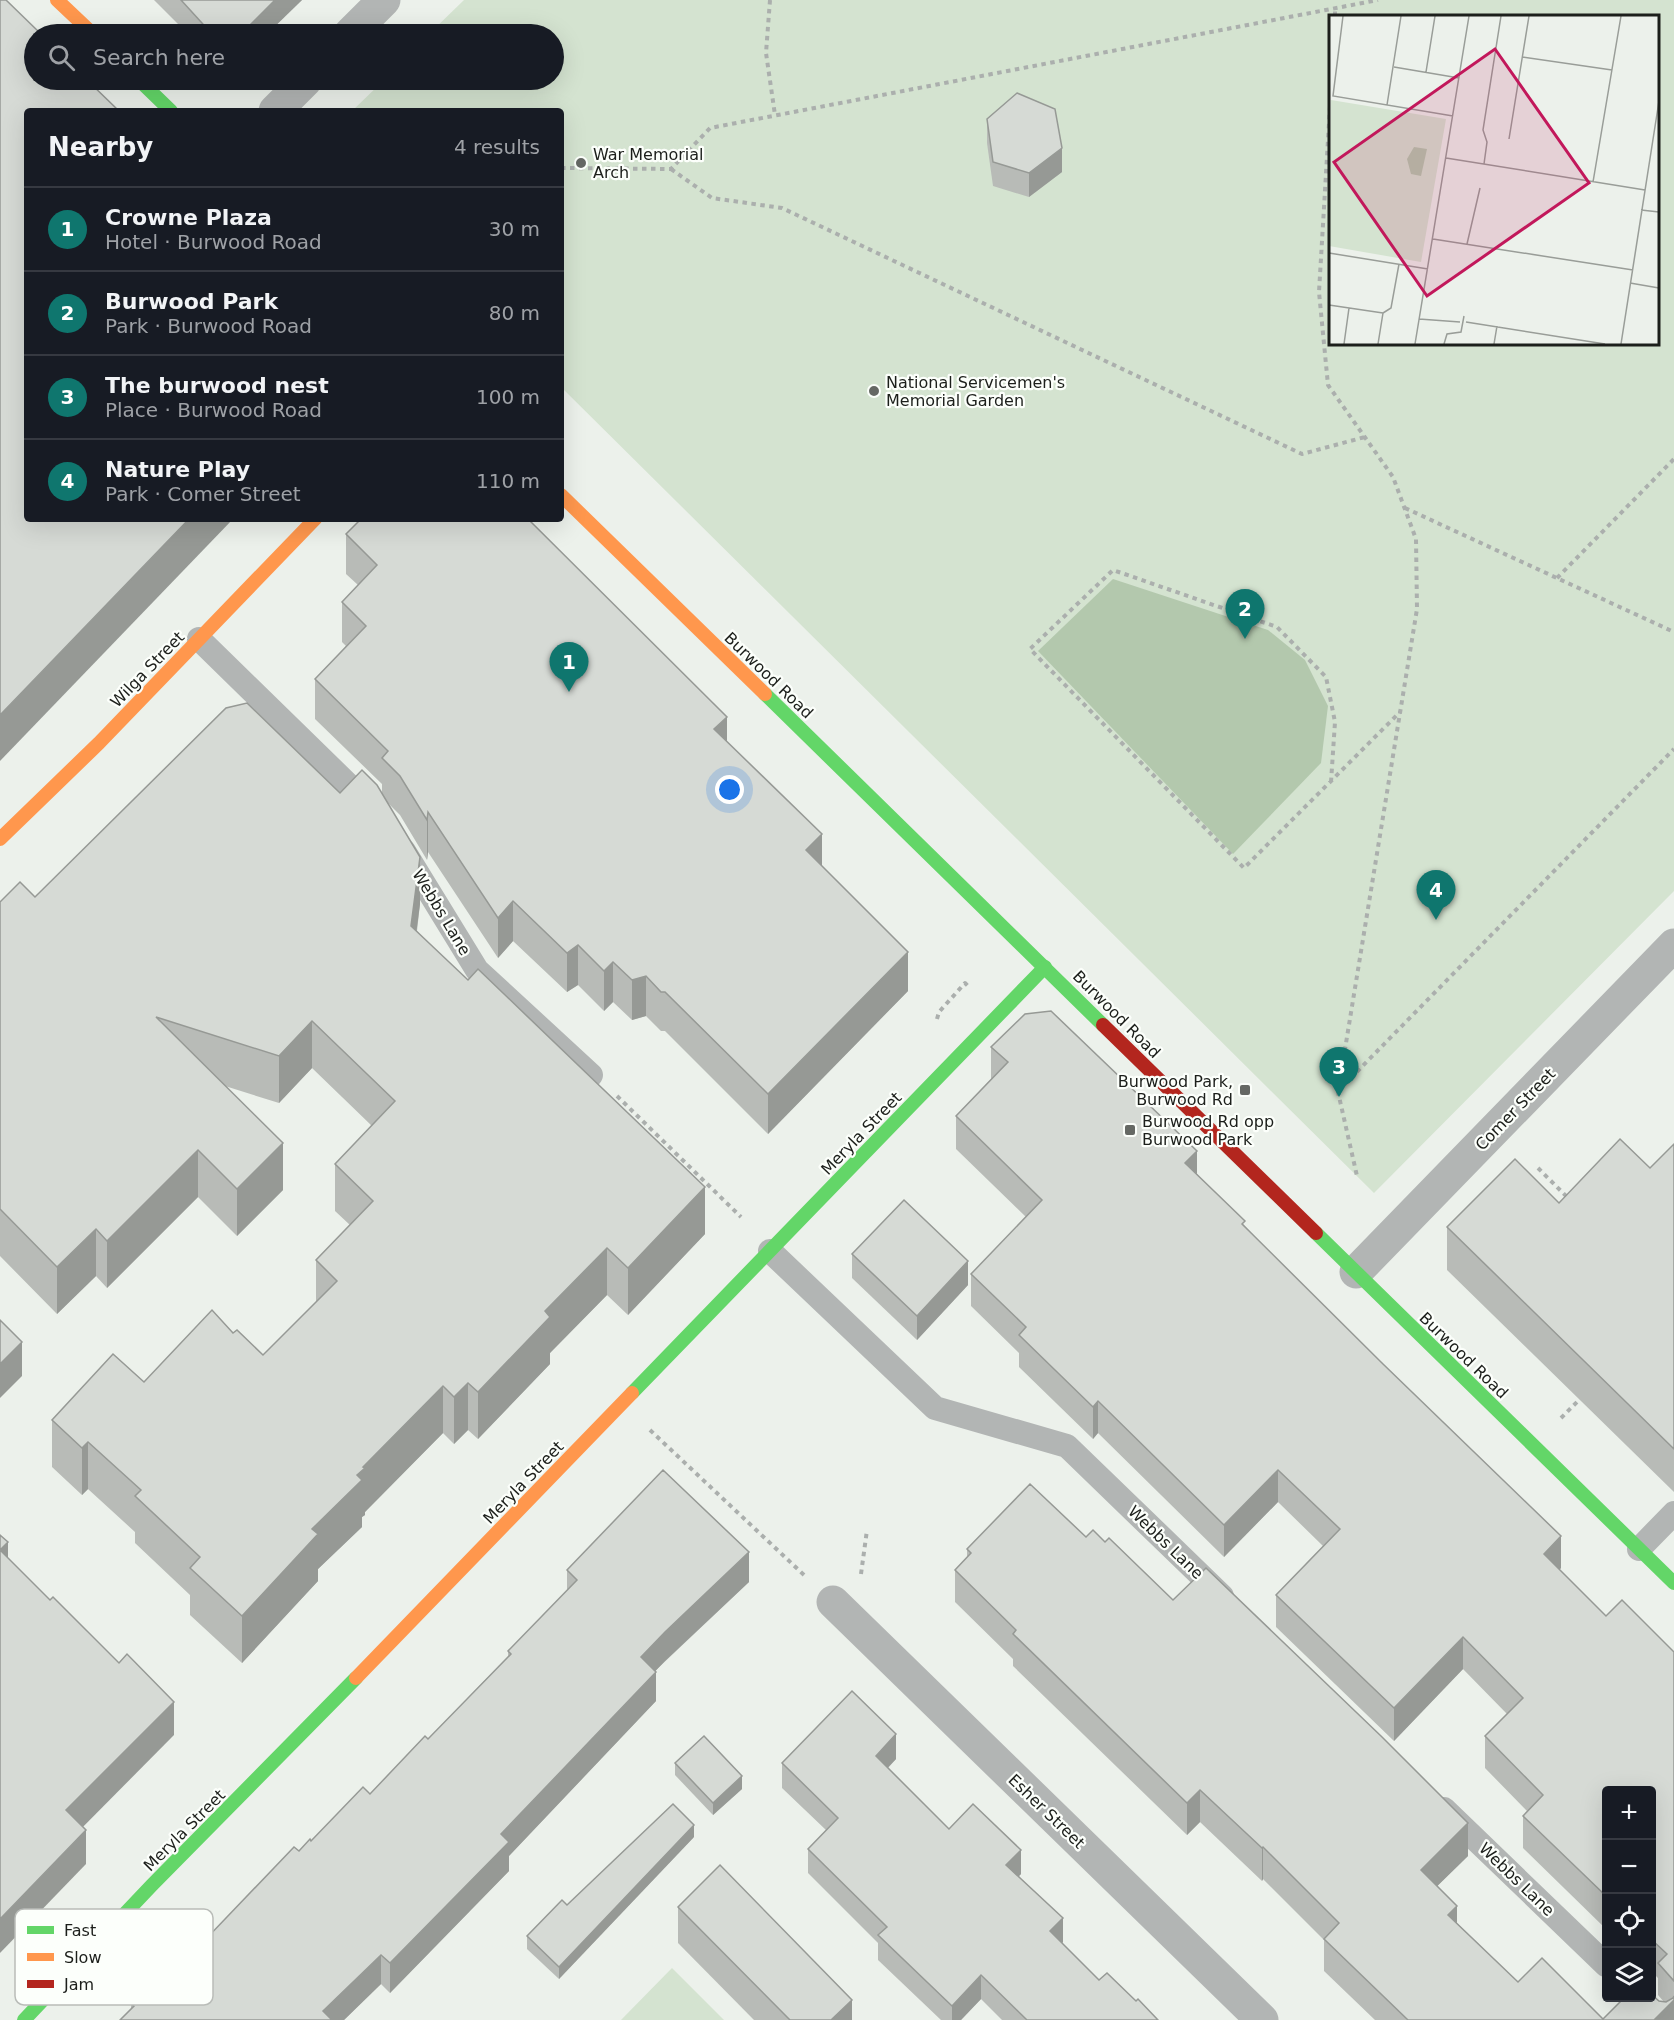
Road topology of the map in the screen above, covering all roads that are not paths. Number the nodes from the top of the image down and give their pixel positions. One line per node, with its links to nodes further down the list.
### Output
1 (57, 0): 3 (street)
2 (384, 0): 4 (street)
3 (82, 24)
4 (360, 24)
5 (149, 90): 7 (street)
6 (296, 90): 8 (street)
7 (168, 108)
8 (278, 108)
9 (564, 498): 14 (street, Burwood Road)
10 (312, 522): 11 (street, Wilga Street)
11 (199, 639): 12 (street, Wilga Street); 15 (lane, Webbs Lane)
12 (0, 839)
13 (1674, 945): 17 (street, Comer Street)
14 (1045, 967): 16 (street, Meryla Street); 17 (street, Burwood Road)
15 (591, 1075)
16 (770, 1251): 22 (lane, Webbs Lane); 24 (street, Meryla Street)
17 (1356, 1272): 19 (street, Burwood Road)
18 (1674, 1513): 19 (lane)
19 (1639, 1549): 20 (street, Burwood Road)
20 (1674, 1583)
21 (833, 1602): 28 (street, Esher Street)
22 (1238, 1611)
23 (1426, 1792): 25 (lane, Webbs Lane)
24 (129, 1909)
25 (1602, 1961)
26 (38, 2005): 27 (street, Meryla Street)
27 (24, 2020)
28 (1262, 2020)

